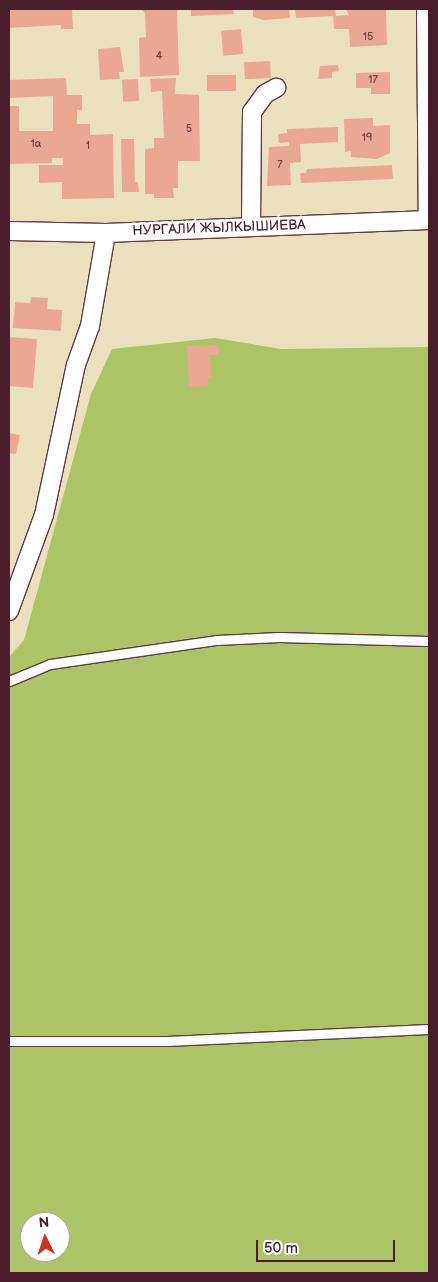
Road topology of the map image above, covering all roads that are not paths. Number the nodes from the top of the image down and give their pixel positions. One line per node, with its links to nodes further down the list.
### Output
1 (426, 9): 3 (street)
2 (276, 88): 4 (street)
3 (429, 220): 4 (street, НУРГАЛИ ЖЫЛКЫШИЕВА)
4 (252, 226): 6 (street, НУРГАЛИ ЖЫЛКЫШИЕВА)
5 (9, 231): 6 (street, НУРГАЛИ ЖЫЛКЫШИЕВА)
6 (106, 233): 7 (street)
7 (9, 611)
8 (429, 641): 9 (lane)
9 (9, 681)
10 (429, 1029): 11 (lane)
11 (9, 1041)

